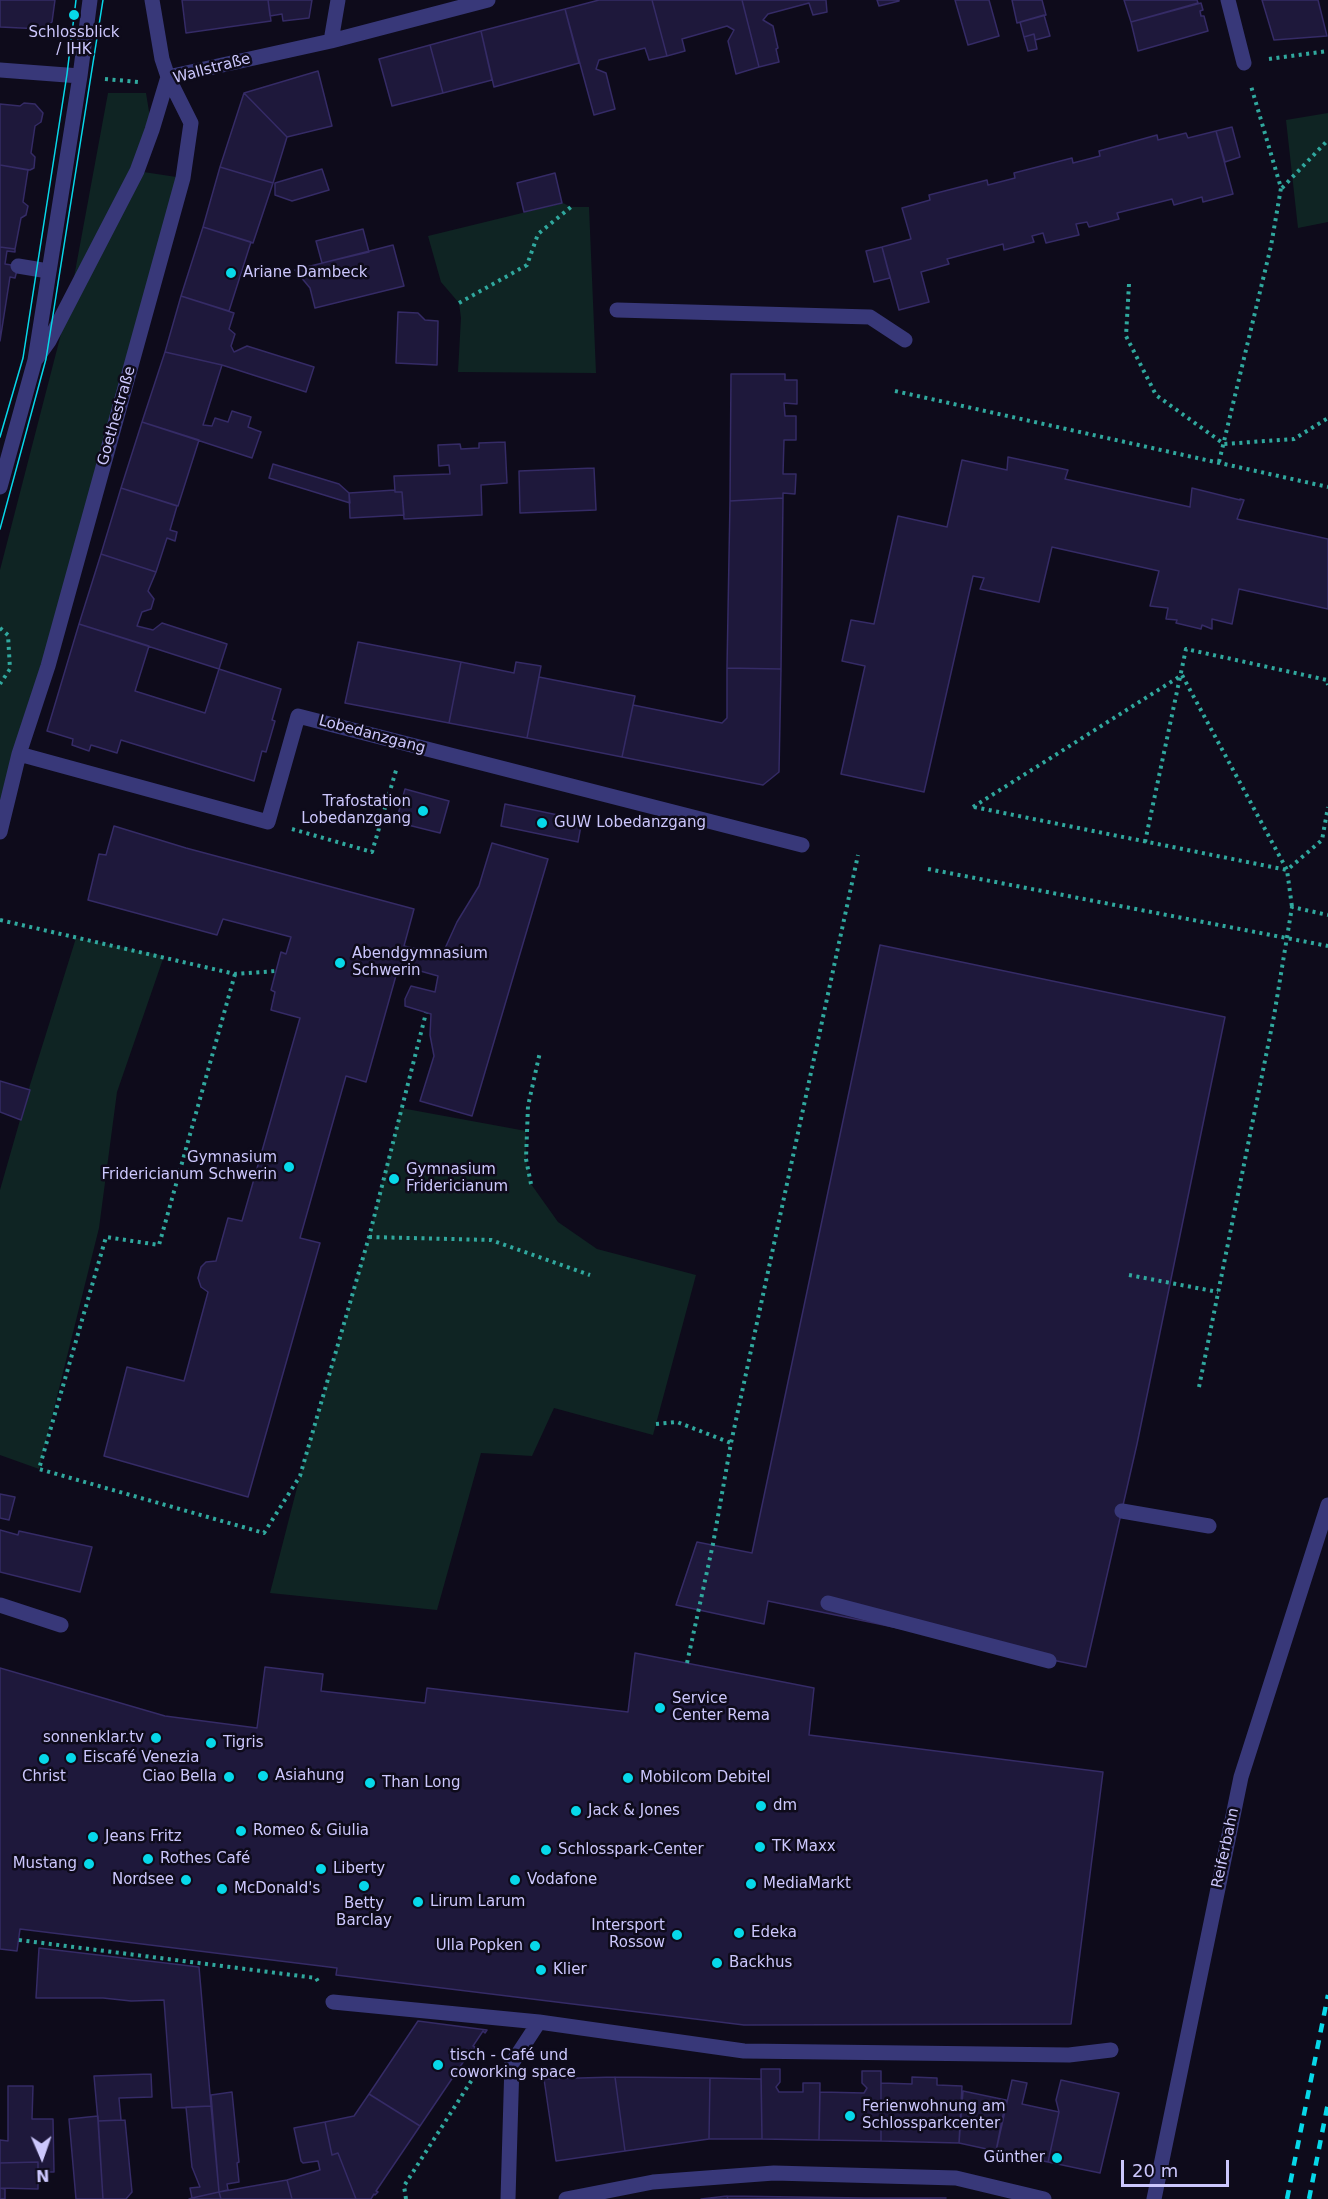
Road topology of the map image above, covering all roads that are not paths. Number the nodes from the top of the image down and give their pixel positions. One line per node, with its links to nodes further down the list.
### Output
1 (90, 0): 9 (street)
2 (152, 0): 10 (street, Goethestraße)
3 (338, 0): 6 (street)
4 (488, 0): 6 (street, Wallstraße)
5 (1228, 0): 7 (street)
6 (331, 41): 10 (street, Wallstraße)
7 (1244, 63)
8 (0, 69): 9 (street)
9 (80, 76): 12 (street)
10 (168, 77): 15 (street, Wallstraße); 17 (street, Goethestraße)
11 (18, 266): 12 (street)
12 (48, 271): 15 (street)
13 (617, 309): 14 (street)
14 (905, 340)
15 (35, 360): 16 (street)
16 (0, 487)
17 (19, 754): 18 (street, Goethestraße); 19 (street, Lobedanzgang)
18 (0, 832)
19 (802, 845)
20 (1328, 1505): 33 (street, Reiferbahn)
21 (1122, 1511): 22 (street)
22 (1209, 1526)
23 (828, 1603): 26 (street)
24 (0, 1605): 25 (street)
25 (61, 1625)
26 (1049, 1661)
27 (333, 2002): 28 (street)
28 (539, 2022): 29 (street); 30 (street)
29 (1111, 2050)
30 (508, 2199)
31 (566, 2199): 32 (street)
32 (1044, 2199)
33 (1154, 2199)

